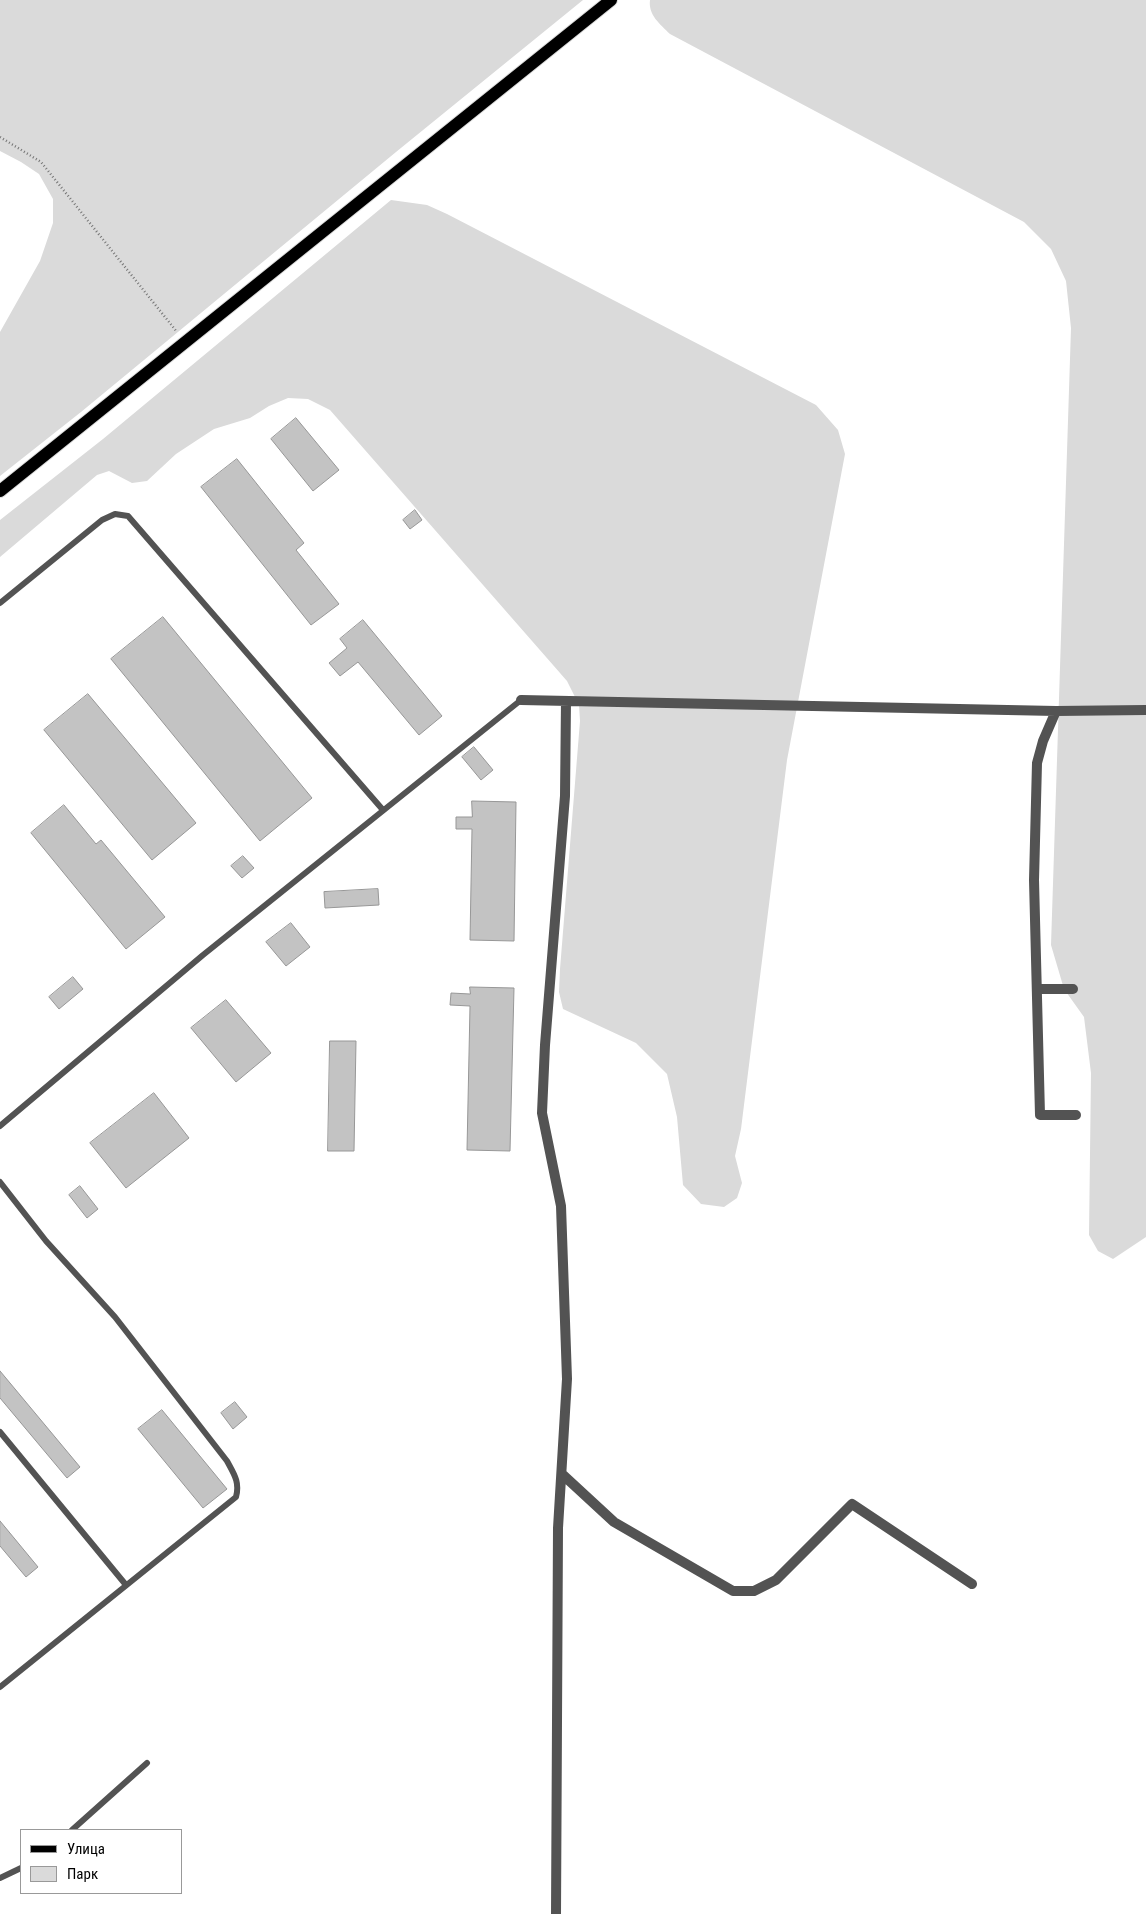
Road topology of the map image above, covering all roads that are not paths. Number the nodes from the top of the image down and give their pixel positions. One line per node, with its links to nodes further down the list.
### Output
1 (611, 0): 2 (main road)
2 (0, 491)
3 (0, 603): 8 (lane)
4 (521, 700): 5 (street); 8 (lane)
5 (566, 701): 7 (street); 15 (street)
6 (1146, 710): 7 (street)
7 (1056, 711): 10 (street)
8 (383, 810): 12 (lane)
9 (1074, 988): 10 (street)
10 (1037, 989): 11 (street)
11 (1076, 1115)
12 (0, 1126)
13 (0, 1182): 17 (lane)
14 (0, 1432): 17 (lane)
15 (562, 1474): 16 (street); 23 (street)
16 (972, 1584)
17 (126, 1585): 18 (lane)
18 (0, 1687)
19 (147, 1763): 20 (lane)
20 (73, 1829)
21 (20, 1868): 22 (lane)
22 (0, 1878)
23 (556, 1914)

